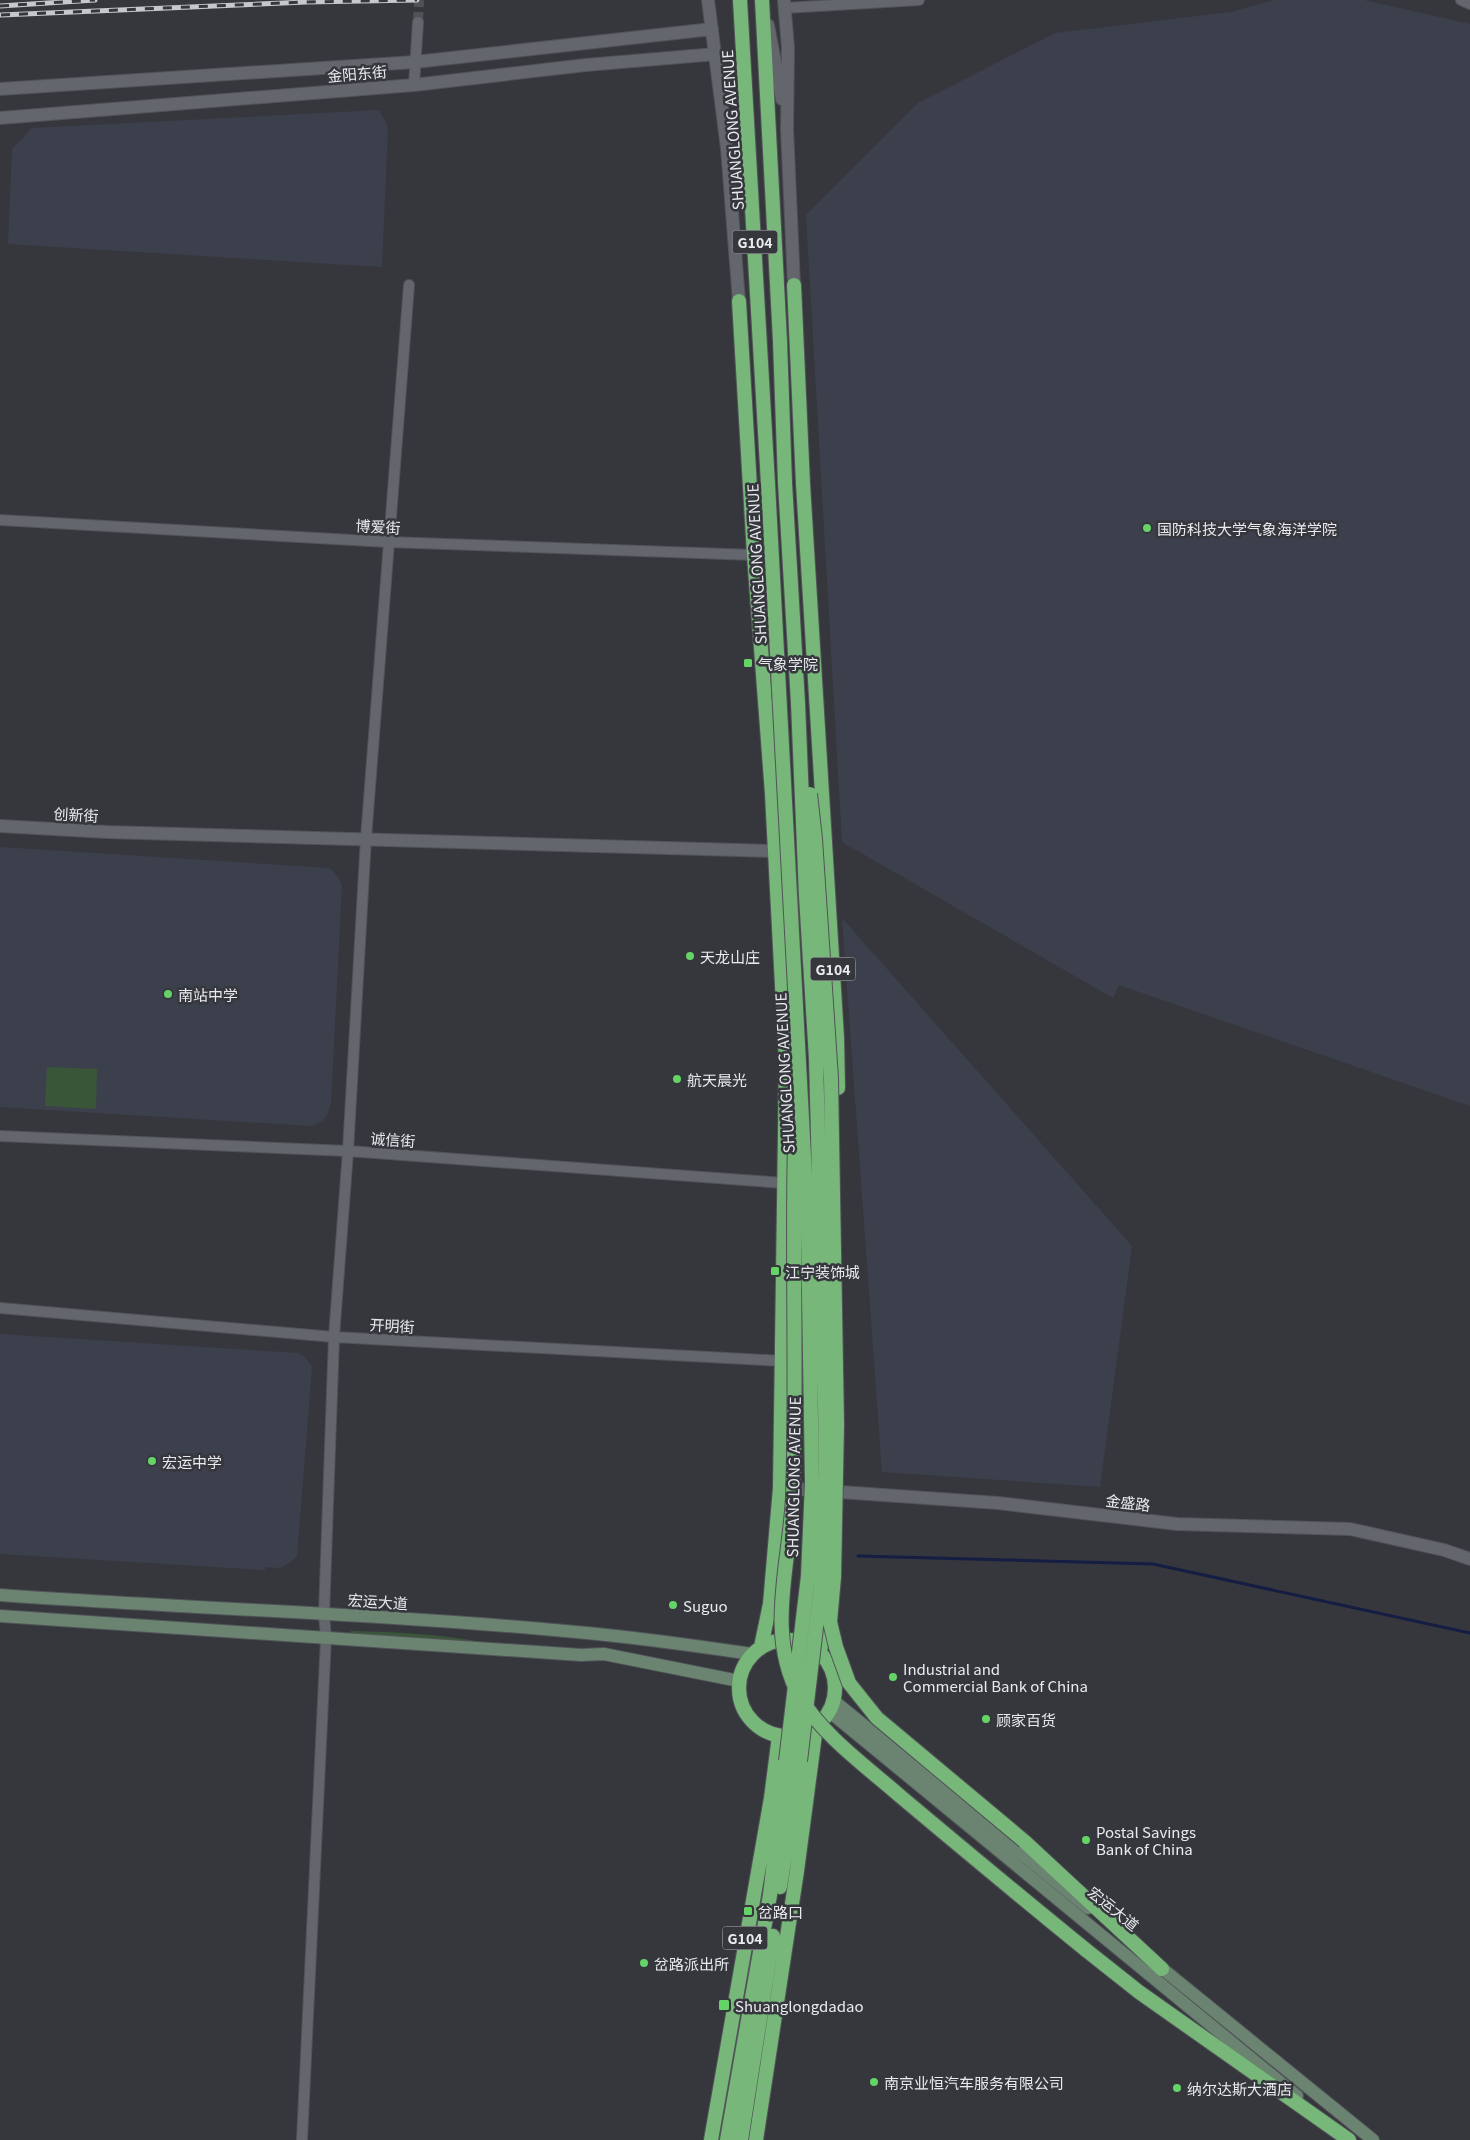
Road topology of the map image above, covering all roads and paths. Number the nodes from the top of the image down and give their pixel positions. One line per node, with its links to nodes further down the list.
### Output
1 (708, 0): 9 (street)
2 (740, 0): 26 (highway, SHUANGLONG AVENUE / G104, bridge)
3 (763, 0): 15 (street); 22 (highway, SHUANGLONG AVENUE / G104, bridge)
4 (919, 0): 6 (street)
5 (1460, 0): 7 (street)
6 (784, 4): 15 (street)
7 (1470, 4)
8 (418, 22): 11 (street)
9 (712, 29): 10 (street); 11 (street, 金阳东街)
10 (716, 54): 12 (street, 金阳东街); 18 (street)
11 (415, 62): 12 (street); 13 (street, 金阳东街)
12 (414, 85): 14 (street, 金阳东街)
13 (0, 89)
14 (0, 118)
15 (787, 129): 16 (street)
16 (794, 285): 34 (highway, G104)
17 (409, 286): 20 (street)
18 (738, 301): 21 (highway, SHUANGLONG AVENUE)
19 (0, 520): 20 (street, 博爱街)
20 (388, 542): 21 (street, 博爱街); 24 (street)
21 (754, 555): 25 (highway, SHUANGLONG AVENUE)
22 (798, 703): 46 (highway, bridge); 50 (highway, SHUANGLONG AVENUE / G104, bridge)
23 (0, 826): 24 (street, 创新街)
24 (366, 838): 25 (street, 创新街); 28 (street)
25 (775, 851): 29 (highway, SHUANGLONG AVENUE)
26 (800, 1060): 49 (highway, SHUANGLONG AVENUE / G104, bridge); 52 (highway, bridge)
27 (0, 1136): 28 (street, 诚信街)
28 (348, 1151): 29 (street, 诚信街); 31 (street)
29 (784, 1184): 32 (highway, SHUANGLONG AVENUE)
30 (0, 1308): 31 (street, 开明街)
31 (334, 1337): 32 (street, 开明街); 37 (street)
32 (783, 1361): 33 (highway, SHUANGLONG AVENUE)
33 (780, 1488): 34 (street, 金盛路); 40 (highway, SHUANGLONG AVENUE)
34 (841, 1493): 35 (street, 金盛路); 41 (highway, G104)
35 (1470, 1559)
36 (0, 1595): 37 (main road, 宏运大道)
37 (324, 1614): 39 (street); 40 (main road, 宏运大道)
38 (0, 1616): 39 (main road)
39 (326, 1638): 42 (main road); 47 (street)
40 (757, 1650): 41 (highway); 42 (highway)
41 (820, 1652): 43 (highway)
42 (739, 1681): 45 (highway)
43 (832, 1707): 44 (highway); 46 (main road, 宏运大道); 52 (main road, 宏运大道)
44 (816, 1727): 45 (highway); 51 (highway, G104)
45 (779, 1736): 48 (highway, G104)
46 (1162, 1969): 53 (main road, 宏运大道)
47 (302, 2140)
48 (711, 2140)
49 (728, 2140)
50 (741, 2140)
51 (756, 2140)
52 (1349, 2140)
53 (1374, 2140)

